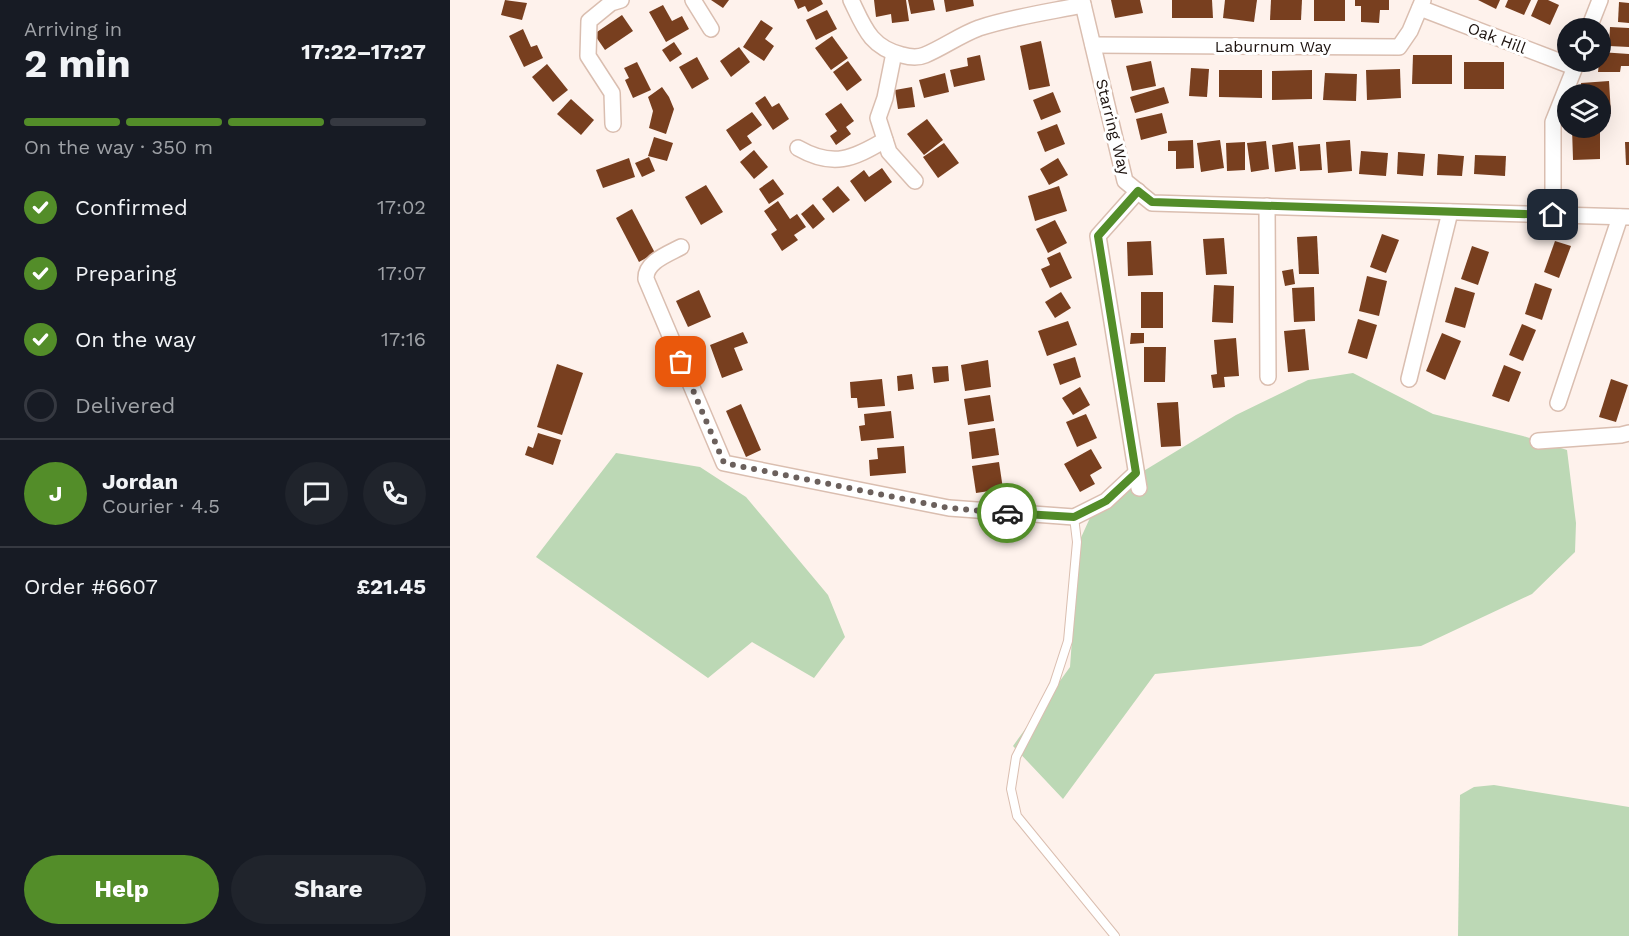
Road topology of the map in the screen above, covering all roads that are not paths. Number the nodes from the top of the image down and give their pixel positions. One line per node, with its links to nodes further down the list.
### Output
1 (621, 0): 13 (street)
2 (693, 0): 8 (street)
3 (851, 0): 10 (street)
4 (1600, 0): 7 (street)
5 (1082, 2): 9 (street, Starring Way); 10 (street)
6 (1422, 4): 9 (street, Laburnum Way); 11 (street, Oak Hill)
7 (1593, 18)
8 (711, 29)
9 (1093, 45): 17 (street, Starring Way)
10 (894, 53): 14 (street)
11 (1557, 57)
12 (1573, 72): 20 (street)
13 (613, 124)
14 (885, 140): 15 (street); 16 (street)
15 (798, 148)
16 (915, 181)
17 (1138, 191): 18 (street, Starring Way); 28 (street)
18 (1267, 206): 19 (street, Starring Way); 23 (street)
19 (1450, 212): 20 (street, Starring Way); 24 (street)
20 (1553, 215): 21 (street, Starring Way)
21 (1625, 217): 25 (street)
22 (681, 247): 28 (street)
23 (1268, 377)
24 (1409, 379)
25 (1558, 403)
26 (1629, 433): 27 (street)
27 (1538, 441)
28 (1074, 517): 29 (lane)
29 (1115, 936)

